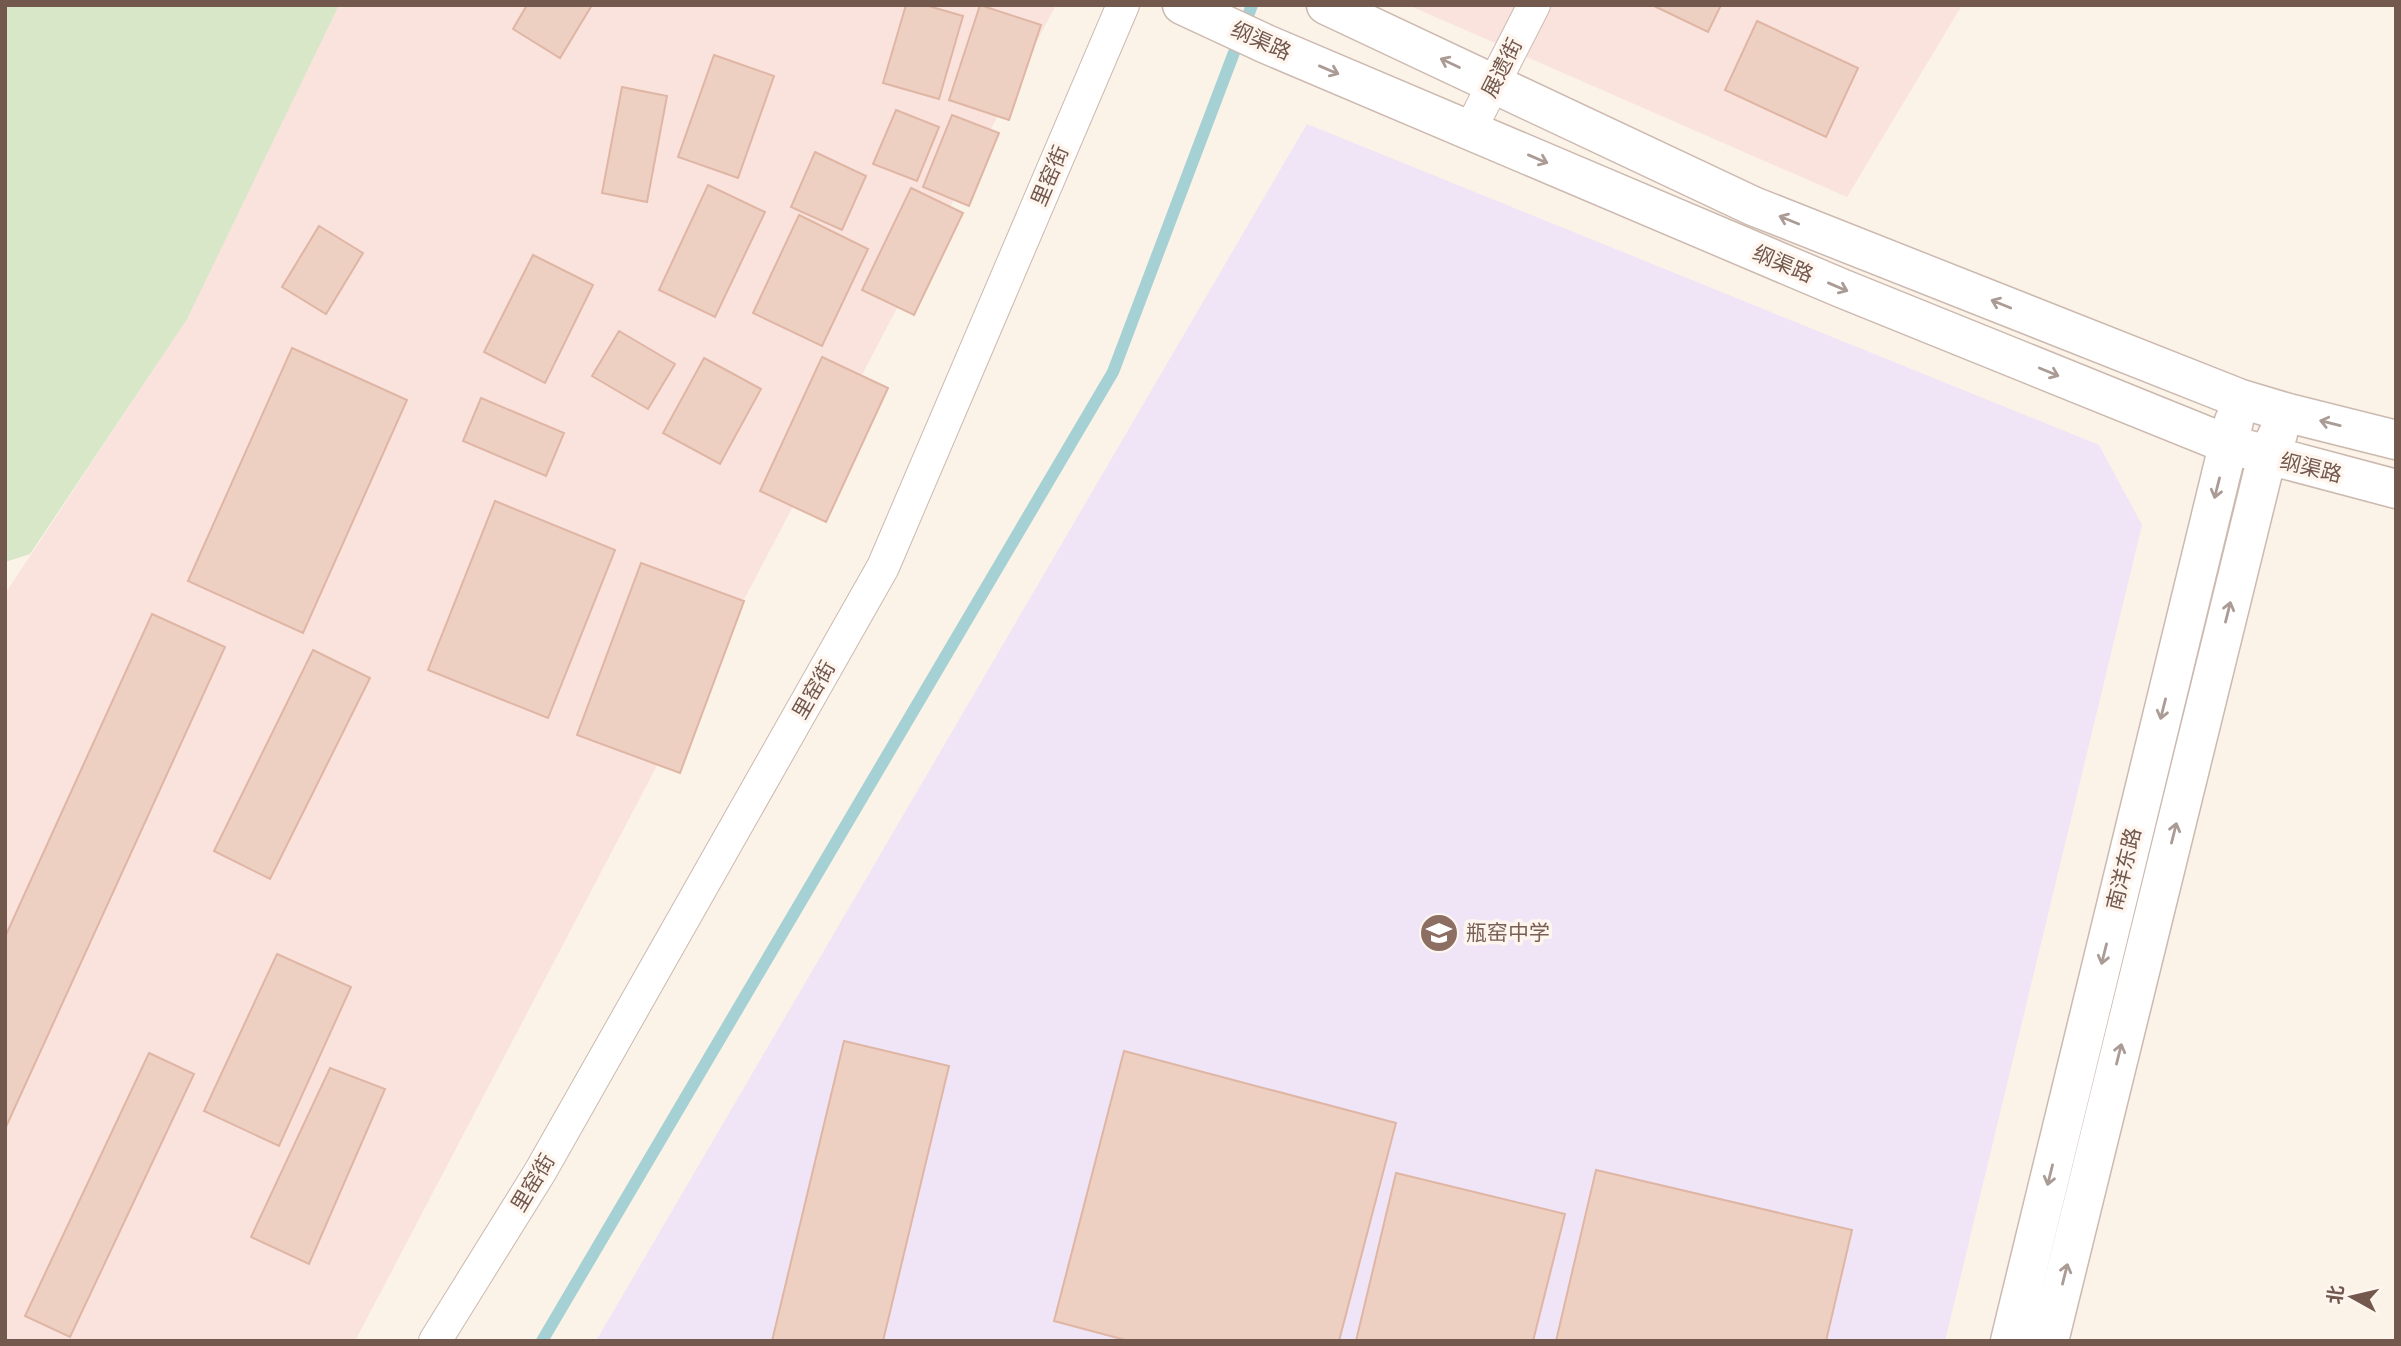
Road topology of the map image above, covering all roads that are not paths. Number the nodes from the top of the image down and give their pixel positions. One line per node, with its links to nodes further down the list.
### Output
1 (1123, 5): 13 (street, 里窑街)
2 (1326, 5): 5 (street, 纲渠路, one-way to 2)
3 (1534, 5): 5 (street, 展遗街)
4 (1197, 12): 6 (street, 纲渠路, one-way to 6)
5 (1493, 83): 6 (street, 展遗街); 7 (street, 纲渠路, one-way to 5)
6 (1470, 130): 10 (street, 纲渠路, one-way to 10)
7 (2241, 398): 8 (street, 纲渠路); 10 (street, 南洋东路)
8 (2288, 413): 9 (street, 纲渠路, one-way to 8); 11 (street, 南洋东路)
9 (2396, 440)
10 (2227, 444): 11 (street, 纲渠路); 14 (street, 南洋东路, one-way to 14)
11 (2267, 456): 12 (street, 纲渠路); 15 (street, 南洋东路, one-way to 11)
12 (2396, 489)
13 (435, 1341)
14 (2010, 1341)
15 (2049, 1341)

